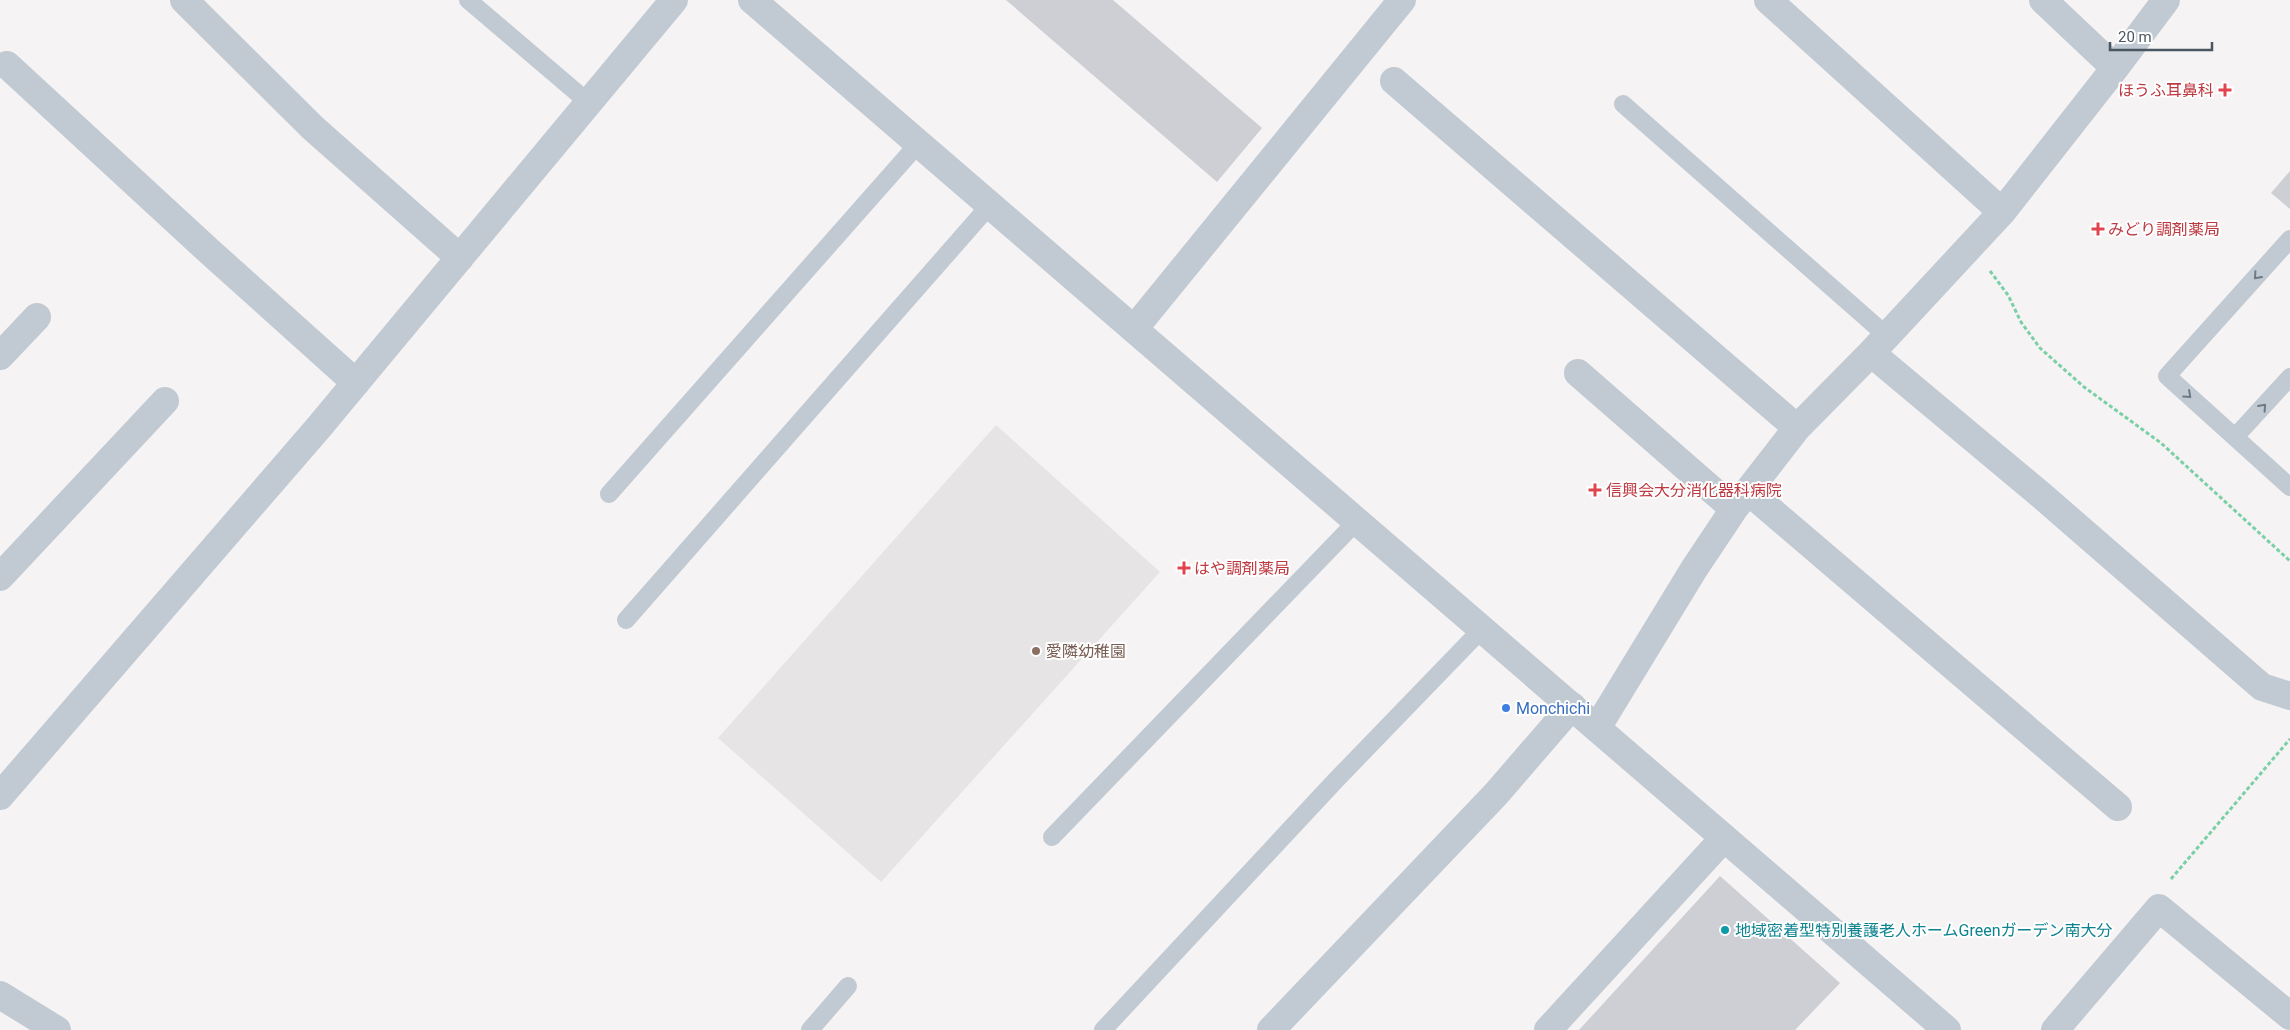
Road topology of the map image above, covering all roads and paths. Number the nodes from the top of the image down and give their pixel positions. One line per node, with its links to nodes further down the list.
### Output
1 (184, 0): 19 (street)
2 (468, 0): 12 (lane)
3 (674, 0): 12 (street)
4 (752, 0): 14 (street)
5 (1402, 0): 21 (street)
6 (1768, 0): 16 (street)
7 (2043, 0): 10 (street)
8 (2166, 0): 10 (street)
9 (7, 65): 26 (street)
10 (2115, 68): 16 (street)
11 (1394, 81): 28 (street)
12 (589, 103): 19 (street)
13 (1623, 104): 22 (lane)
14 (918, 144): 15 (street); 31 (lane)
15 (990, 205): 21 (street); 36 (lane)
16 (2002, 212): 18 (street)
17 (2290, 239): 29 (lane, one-way to 29)
18 (1971, 244): 22 (street); 34 (path)
19 (460, 258): 26 (street)
20 (37, 317): 23 (street)
21 (1134, 329): 33 (street)
22 (1879, 344): 28 (street); 38 (street)
23 (0, 356)
24 (1578, 373): 32 (street)
25 (2290, 377): 29 (lane, one-way to 25)
26 (356, 383): 42 (street)
27 (165, 401): 35 (street)
28 (1797, 428): 32 (street)
29 (2235, 437): 30 (lane)
30 (2290, 487)
31 (609, 494)
32 (1741, 500): 40 (street); 43 (street)
33 (1356, 521): 37 (street); 44 (lane)
34 (2290, 561)
35 (0, 577)
36 (626, 620)
37 (1482, 629): 39 (street); 52 (lane)
38 (2290, 696)
39 (1572, 706): 40 (street); 53 (street)
40 (1597, 728): 45 (street)
41 (2290, 739): 46 (path)
42 (0, 796)
43 (2118, 807)
44 (1052, 837)
45 (1724, 838): 54 (street); 55 (street)
46 (2160, 908): 49 (street); 56 (street)
47 (848, 986): 51 (lane)
48 (0, 995): 50 (street)
49 (2290, 1016)
50 (57, 1030)
51 (810, 1030)
52 (1103, 1030)
53 (1271, 1030)
54 (1548, 1030)
55 (1947, 1030)
56 (2055, 1030)

